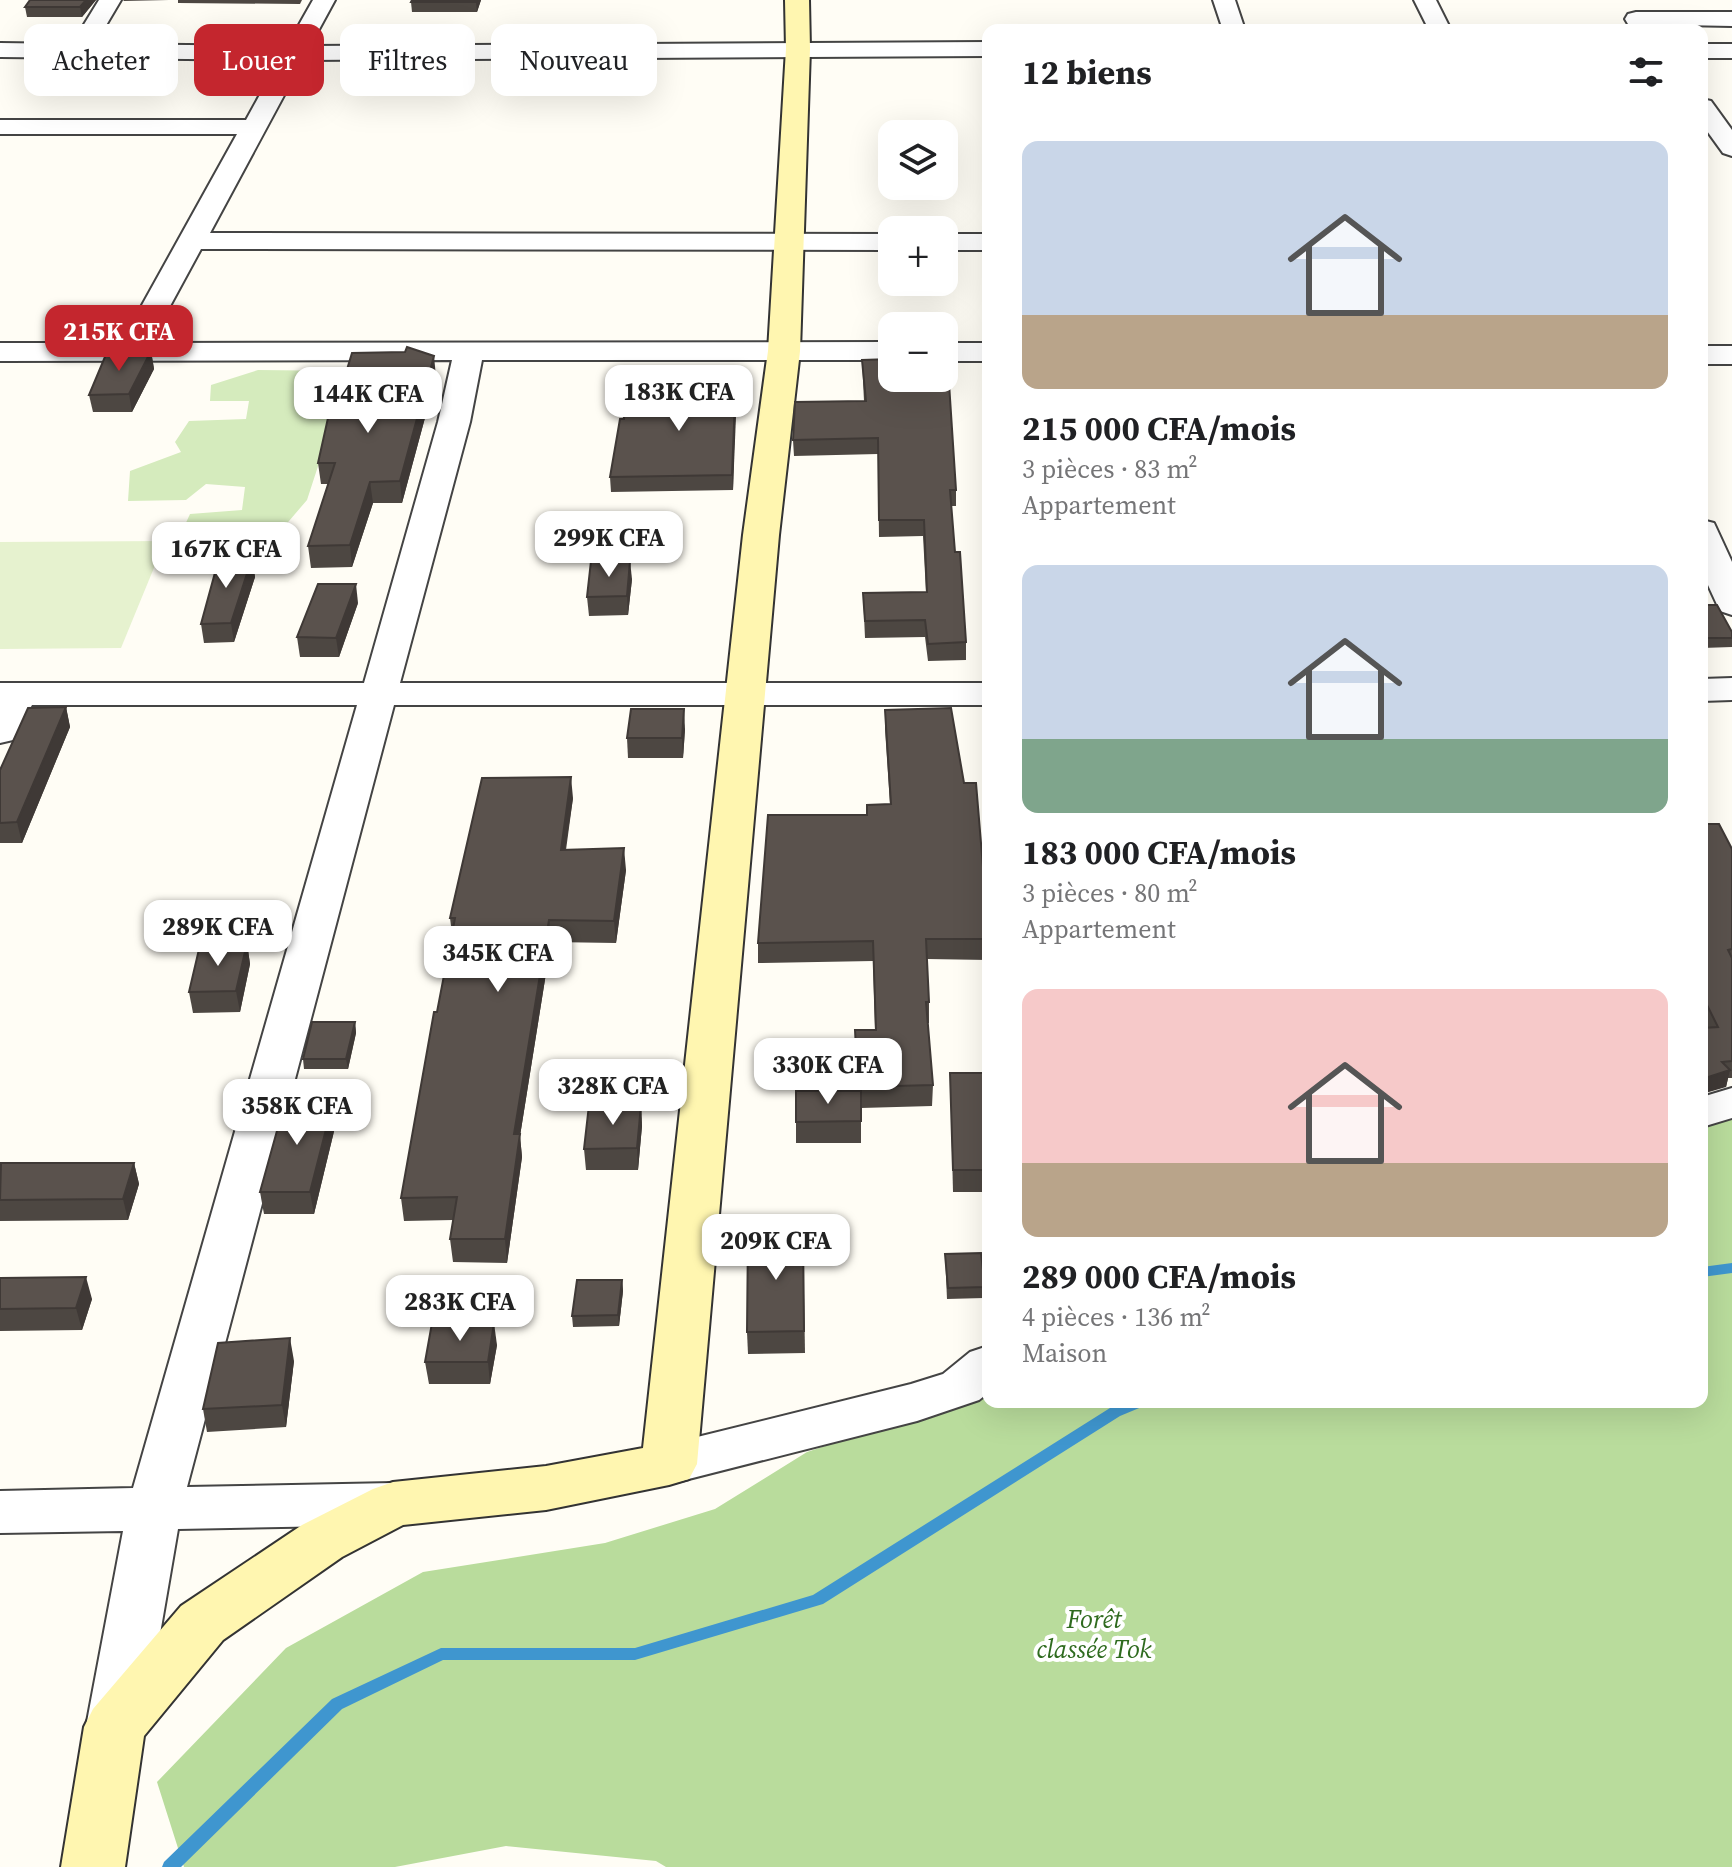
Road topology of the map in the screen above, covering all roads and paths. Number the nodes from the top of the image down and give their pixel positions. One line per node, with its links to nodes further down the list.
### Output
1 (110, 0): 8 (street)
2 (324, 0): 9 (street)
3 (797, 0): 12 (street)
4 (1224, 0): 10 (street)
5 (1425, 0): 11 (street)
6 (1635, 16): 7 (street)
7 (1732, 19)
8 (95, 24)
9 (311, 24)
10 (1232, 24)
11 (1437, 24)
12 (798, 49): 13 (street); 18 (street); 28 (street)
13 (982, 49)
14 (0, 50): 15 (street)
15 (24, 50)
16 (1708, 51): 17 (street)
17 (1732, 51)
18 (324, 53)
19 (272, 96): 21 (street)
20 (1708, 114): 23 (street)
21 (255, 127): 22 (street); 24 (street)
22 (10, 134)
23 (1722, 134)
24 (191, 241): 28 (street); 30 (street)
25 (878, 242): 28 (street)
26 (958, 242): 27 (street)
27 (982, 242)
28 (788, 243): 31 (street)
29 (469, 350): 30 (street); 31 (street); 42 (street)
30 (131, 351): 33 (street)
31 (784, 351): 32 (street); 45 (street)
32 (878, 351)
33 (0, 352)
34 (958, 352): 35 (street)
35 (982, 352)
36 (1708, 355): 37 (street)
37 (1732, 355)
38 (1708, 546): 39 (street)
39 (1732, 604)
40 (1732, 689): 41 (street)
41 (1708, 690)
42 (377, 693): 43 (street); 45 (street); 52 (street)
43 (10, 694): 46 (street)
44 (982, 694): 45 (street)
45 (745, 695): 50 (street)
46 (0, 732)
47 (1732, 1103): 48 (street)
48 (1708, 1110)
49 (982, 1370): 50 (street)
50 (669, 1464): 51 (street)
51 (393, 1504): 52 (street); 54 (street)
52 (154, 1509): 53 (street); 54 (street)
53 (0, 1512)
54 (115, 1727): 55 (street)
55 (93, 1867)

